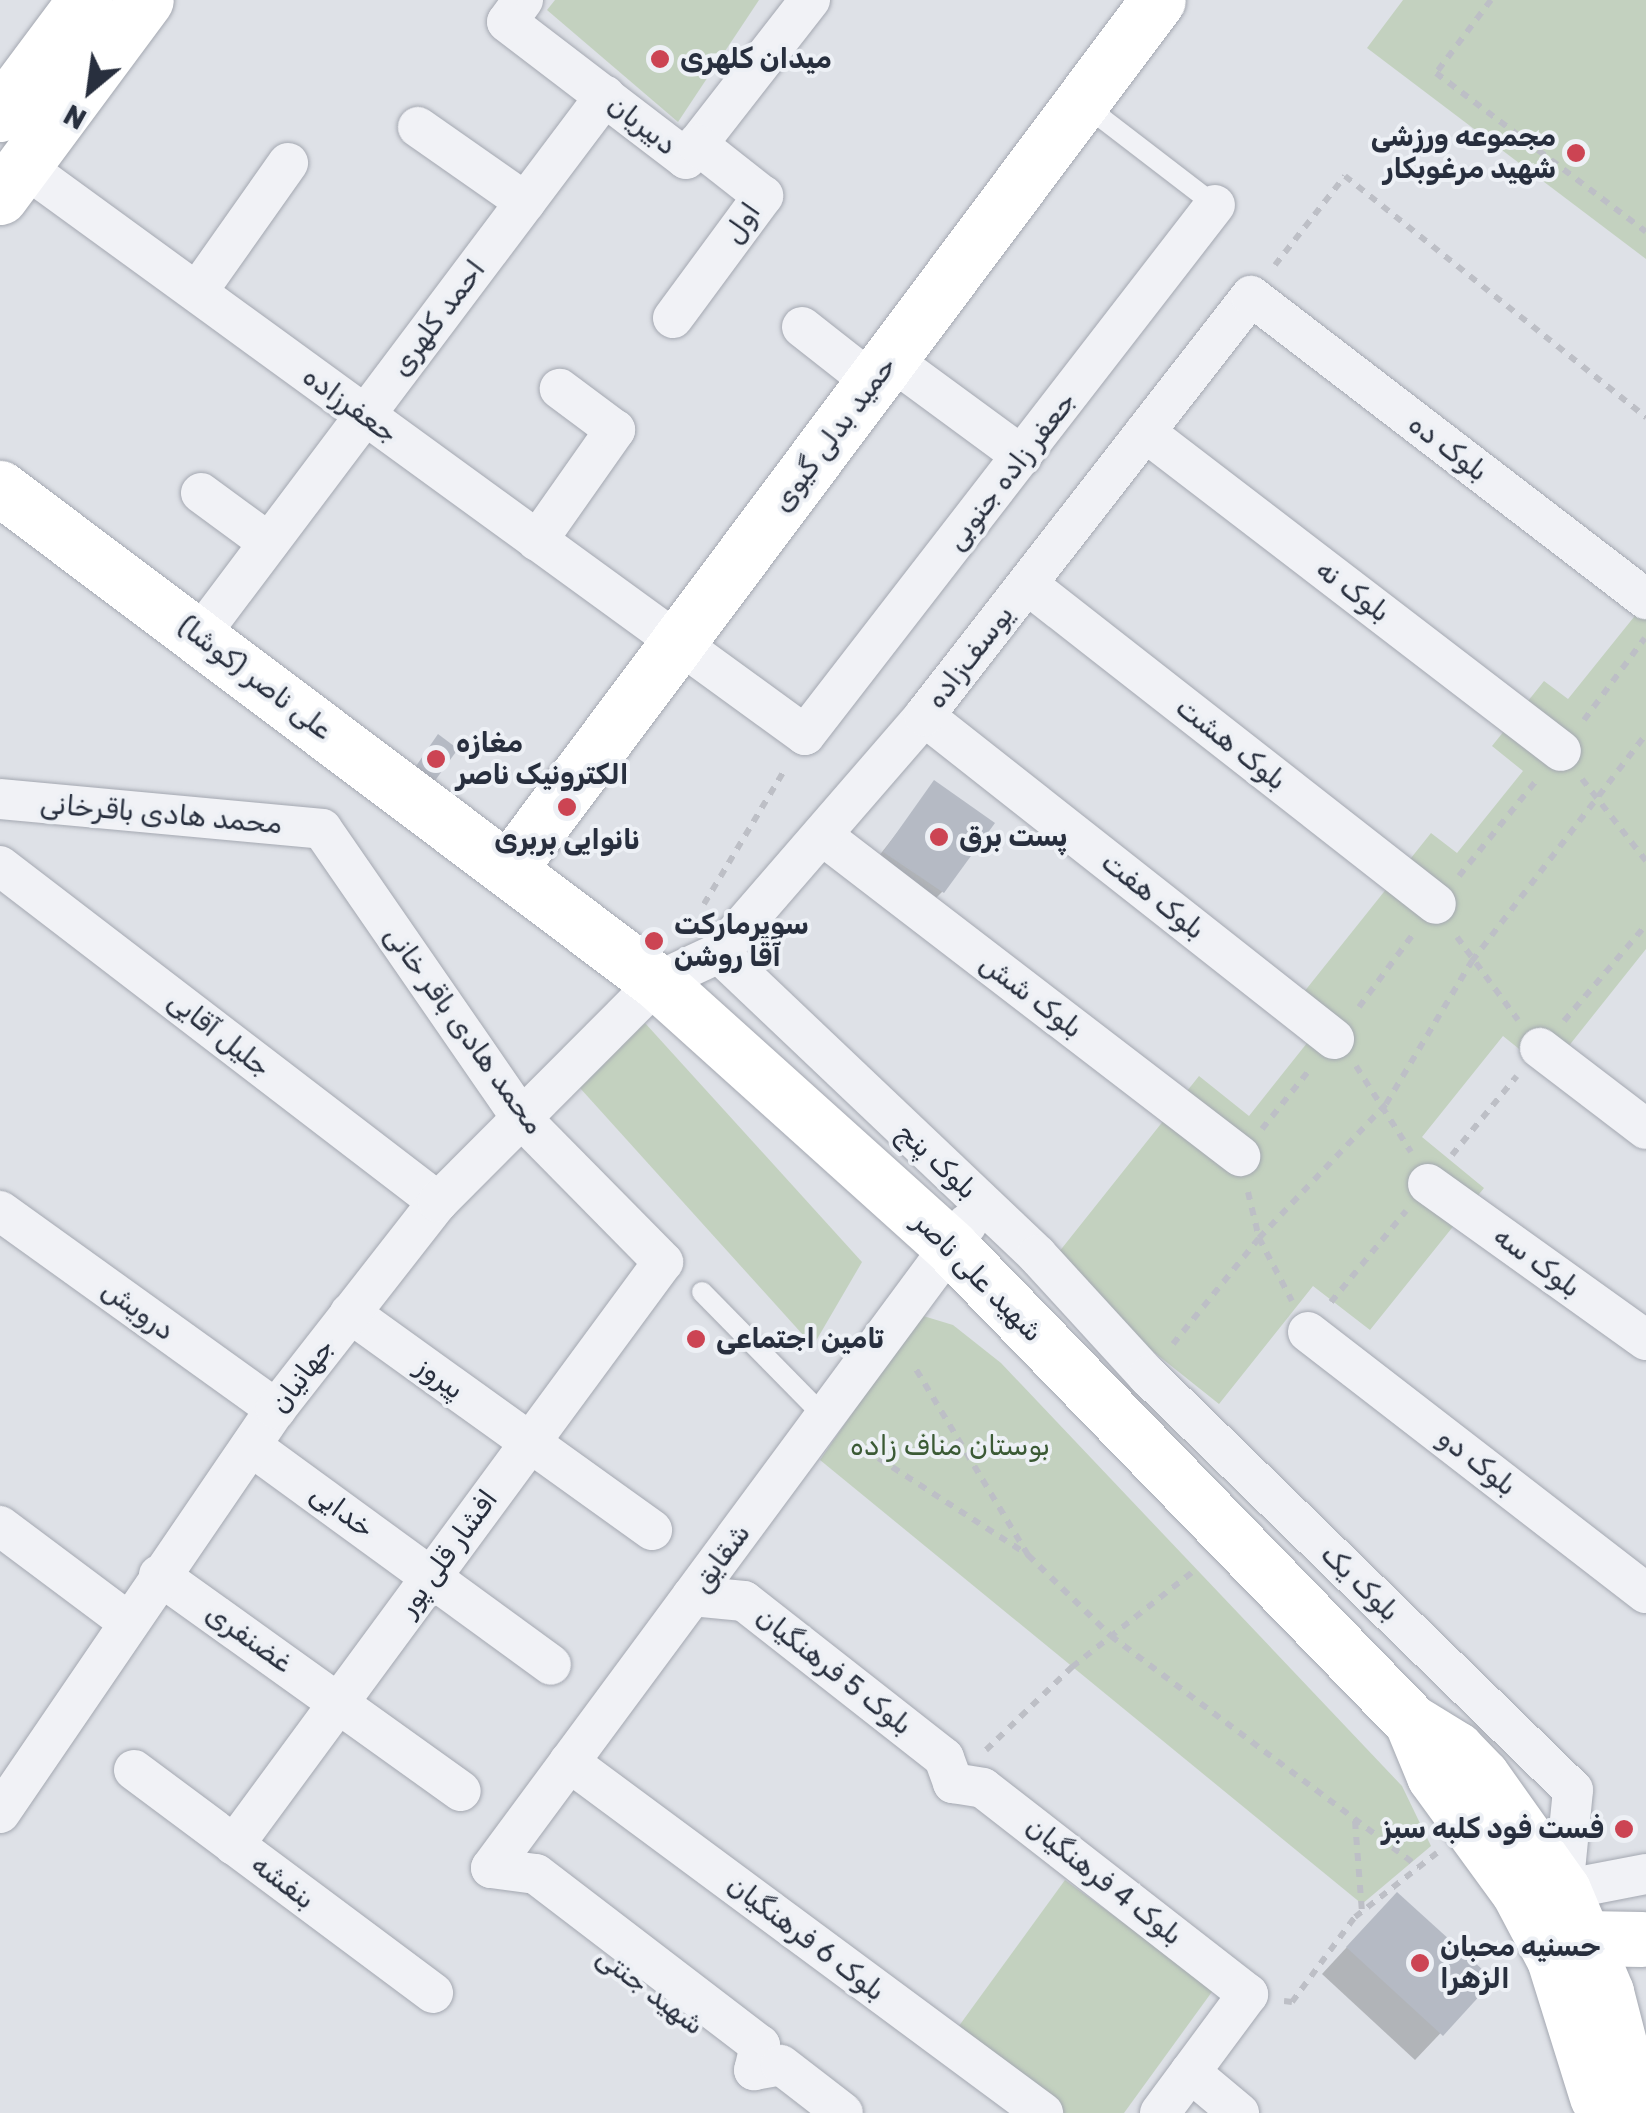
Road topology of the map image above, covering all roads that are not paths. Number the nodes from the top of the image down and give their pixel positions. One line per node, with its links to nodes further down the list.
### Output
1 (85, 0): 8 (street)
2 (146, 0): 12 (street)
3 (523, 0): 6 (street, دبیریان)
4 (810, 0): 10 (street, دبیریان)
5 (1158, 0): 7 (street, حمید بدلی گیوی)
6 (605, 96): 10 (street, دبیریان); 13 (street, احمد کلهری)
7 (1081, 103): 14 (lane); 19 (street, حمید بدلی گیوی)
8 (0, 114)
9 (418, 127): 13 (street)
10 (697, 144): 17 (street, اول)
11 (288, 163): 15 (street)
12 (12, 181): 15 (street, جعفرزاده)
13 (525, 202): 21 (street, احمد کلهری)
14 (1215, 205): 23 (street, جعفر زاده جنوبی)
15 (197, 292): 21 (street, جعفرزاده)
16 (1250, 296): 22 (street, یوسف‌زاده); 29 (street, بلوک ده)
17 (673, 318)
18 (802, 327): 19 (street)
19 (881, 370): 23 (street); 31 (street, حمید بدلی گیوی)
20 (560, 389): 26 (street)
21 (365, 415): 26 (street, جعفرزاده); 27 (street, احمد کلهری)
22 (1145, 432): 28 (street, یوسف‌زاده); 34 (street, بلوک نه)
23 (1022, 456): 33 (street, جعفر زاده جنوبی)
24 (0, 488): 30 (street, علی ناصر (کوشا))
25 (201, 492): 27 (street)
26 (537, 541): 31 (street, جعفرزاده)
27 (270, 543): 30 (street, احمد کلهری)
28 (1026, 584): 32 (street, یوسف‌زاده); 40 (street, بلوک هشت)
29 (1646, 599)
30 (199, 636): 39 (street, علی ناصر (کوشا))
31 (677, 644): 33 (street, جعفرزاده); 39 (street, حمید بدلی گیوی)
32 (924, 716): 37 (street, یوسف‌زاده); 43 (street, بلوک هفت)
33 (805, 735)
34 (1561, 750)
35 (0, 799): 36 (street, محمد هادی باقرخانی)
36 (322, 828): 45 (street, محمد هادی باقر خانی)
37 (822, 836): 41 (street, یوسف‌زاده); 47 (street, بلوک شش)
38 (0, 866): 49 (street, جلیل آقایی)
39 (510, 867): 42 (street, شهید علی ناصر)
40 (1436, 904)
41 (718, 953): 42 (street, یوسف‌زاده); 50 (street, بلوک پنج)
42 (657, 982): 45 (street, جهانیان); 52 (street, شهید علی ناصر)
43 (1334, 1040)
44 (1540, 1048): 46 (street)
45 (522, 1120): 49 (street, جهانیان); 53 (street, محمد هادی باقر خانی)
46 (1646, 1129)
47 (1240, 1156)
48 (1428, 1184): 57 (street, بلوک سه)
49 (438, 1202): 55 (street, جهانیان)
50 (982, 1203): 52 (street, شقایق); 58 (street, بلوک پنج)
51 (0, 1211): 59 (street, درویش)
52 (951, 1247): 60 (street, شقایق); 61 (street, شهید علی ناصر)
53 (663, 1262): 62 (street, افشار قلی پور)
54 (702, 1292): 60 (lane)
55 (350, 1314): 59 (street, جهانیان); 62 (street, پیروز)
56 (1308, 1332): 68 (street, بلوک دو)
57 (1646, 1340)
58 (1148, 1376): 61 (street); 82 (street, بلوک یک)
59 (276, 1409): 63 (street, جهانیان)
60 (825, 1417): 69 (street, شقایق)
61 (1121, 1422): 73 (street, شهید علی ناصر)
62 (530, 1443): 65 (street, پیروز); 67 (street, افشار قلی پور)
63 (251, 1446): 66 (street, جهانیان); 67 (street, خدایی)
64 (0, 1526): 70 (street)
65 (652, 1530)
66 (159, 1575): 70 (street, جهانیان); 72 (street, غضنفری)
67 (432, 1576): 71 (street, خدایی); 72 (street, افشار قلی پور)
68 (1646, 1593)
69 (692, 1596): 74 (street, شقایق); 76 (street, بلوک 5 فرهنگیان)
70 (127, 1621): 78 (street, جهانیان)
71 (551, 1665)
72 (339, 1702): 77 (street, غضنفری); 79 (street, افشار قلی پور)
73 (1412, 1722): 82 (street, شهید علی ناصر); 82 (street, شهید علی ناصر)
74 (570, 1762): 80 (street, شقایق); 90 (street, بلوک 6 فرهنگیان)
75 (134, 1770): 79 (street, بنفشه)
76 (953, 1783): 87 (street, بلوک 4 فرهنگیان)
77 (461, 1791)
78 (0, 1814)
79 (234, 1845): 85 (street, بنفشه)
80 (490, 1868): 86 (street, شهید جنتی)
81 (1646, 1874): 82 (street)
82 (1567, 1929): 83 (street); 84 (street, شهید علی ناصر); 93 (street, شهید علی ناصر)
83 (1645, 1938): 84 (street)
84 (1606, 1992): 94 (street, شهید علی ناصر)
85 (433, 1993)
86 (754, 2070): 88 (street, شهید جنتی); 89 (street)
87 (1190, 2072): 91 (street); 92 (street)
88 (810, 2113)
89 (843, 2113)
90 (1044, 2113)
91 (1160, 2113)
92 (1240, 2113)
93 (1602, 2113)
94 (1637, 2113)

